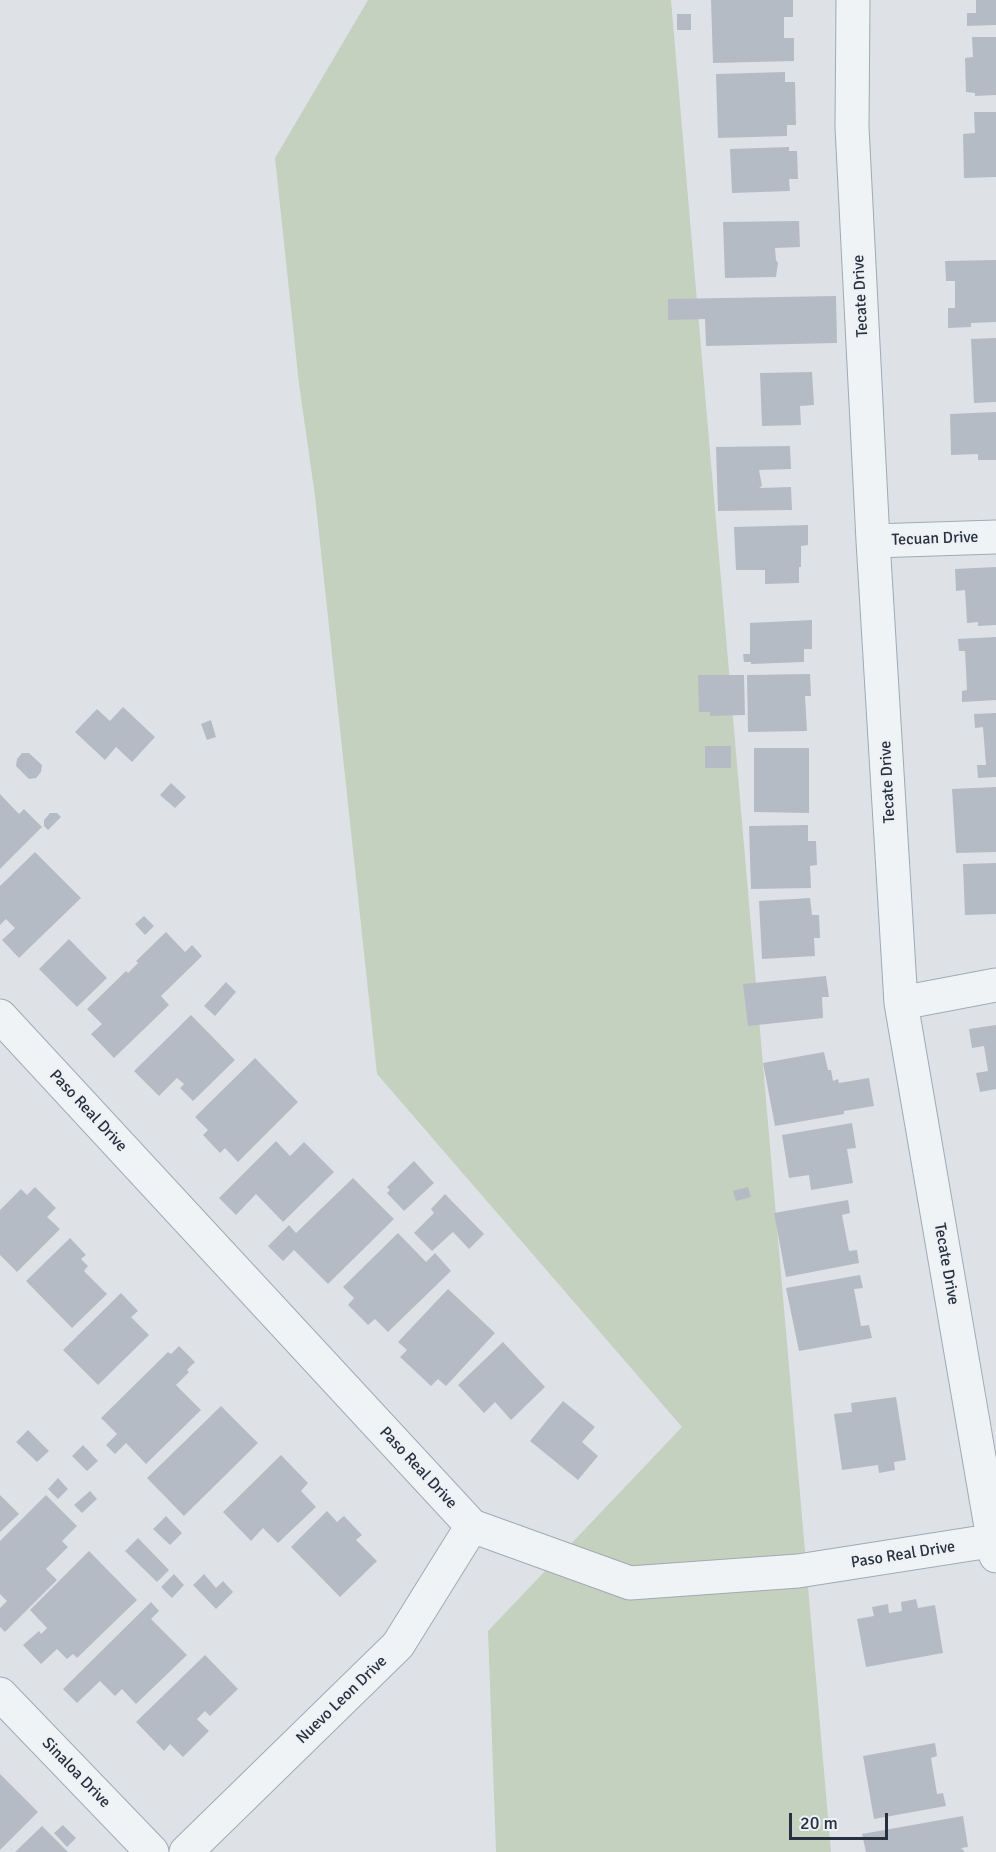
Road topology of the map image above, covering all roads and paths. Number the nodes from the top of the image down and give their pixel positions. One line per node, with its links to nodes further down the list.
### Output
1 (853, 0): 3 (street, Tecate Drive)
2 (996, 537): 3 (street, Tecuan Drive)
3 (873, 541): 5 (street, Tecate Drive)
4 (996, 985): 5 (street)
5 (901, 1003): 8 (street, Tecate Drive)
6 (0, 1016): 7 (street, Paso Real Drive)
7 (472, 1526): 8 (street, Paso Real Drive); 11 (street, Nuevo Leon Drive)
8 (995, 1546)
9 (0, 1694): 10 (street, Sinaloa Drive)
10 (152, 1852)
11 (186, 1852)

